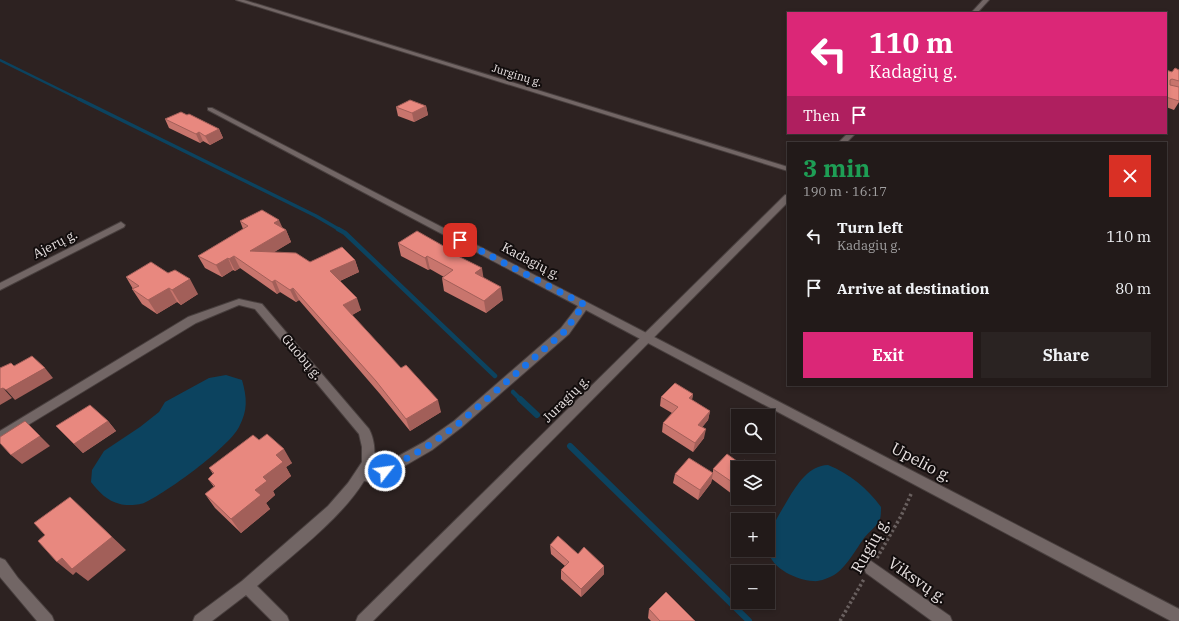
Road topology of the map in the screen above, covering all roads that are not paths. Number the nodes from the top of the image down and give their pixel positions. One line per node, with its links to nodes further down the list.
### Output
1 (239, 0): 7 (street, Jurginų g.)
2 (986, 0): 3 (street)
3 (975, 12)
4 (210, 109): 11 (street, Kadagių g.)
5 (851, 134): 6 (street)
6 (843, 142)
7 (787, 169)
8 (787, 198): 12 (street, Juragių g.)
9 (122, 225): 10 (street, Ajerų g.)
10 (0, 287)
11 (585, 305): 12 (street, Kadagių g.); 14 (street)
12 (648, 337): 18 (street, Upelio g.); 22 (street, Juragių g.)
13 (0, 437): 14 (street, Guobų g.)
14 (361, 475): 17 (street, Guobų g.)
15 (0, 565): 19 (street)
16 (871, 568): 23 (street, Viksvų g.)
17 (246, 586): 20 (street, Guobų g.); 21 (street)
18 (1179, 617)
19 (47, 621)
20 (200, 621)
21 (282, 621)
22 (363, 621)
23 (945, 621)

